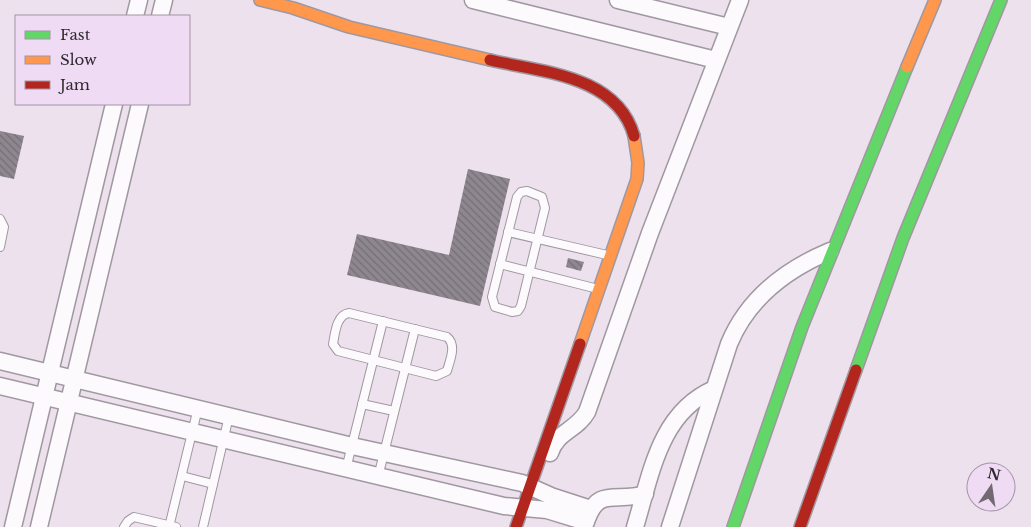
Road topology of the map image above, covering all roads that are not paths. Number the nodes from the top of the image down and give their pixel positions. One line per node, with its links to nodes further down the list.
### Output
1 (139, 0): 9 (street)
2 (164, 0): 10 (street)
3 (260, 0): 20 (main road)
4 (473, 0): 12 (street)
5 (618, 0): 11 (street)
6 (740, 0): 11 (street)
7 (936, 0): 19 (main road)
8 (1001, 0): 61 (main road)
9 (135, 15)
10 (160, 15)
11 (729, 27): 12 (street)
12 (716, 60): 47 (street)
13 (114, 105): 29 (street)
14 (140, 105): 30 (street)
15 (0, 219): 18 (lane)
16 (508, 232): 17 (lane); 17 (lane); 21 (lane)
17 (538, 239): 20 (lane); 22 (lane)
18 (0, 247)
19 (830, 251): 32 (street); 60 (main road)
20 (609, 256): 23 (main road)
21 (500, 264): 22 (lane); 22 (lane)
22 (529, 272): 23 (lane)
23 (598, 289): 47 (main road)
24 (383, 321): 25 (lane); 26 (lane); 26 (lane)
25 (415, 329): 28 (lane); 28 (lane)
26 (373, 360): 28 (lane); 35 (lane)
27 (0, 361): 29 (street)
28 (405, 368): 37 (lane)
29 (50, 373): 30 (street); 33 (street)
30 (74, 379): 34 (street); 36 (street)
31 (0, 386): 33 (street)
32 (714, 389): 48 (street); 59 (street)
33 (44, 397): 34 (street); 52 (street)
34 (68, 403): 39 (street); 53 (street)
35 (362, 404): 37 (lane); 41 (lane)
36 (198, 408): 38 (street); 39 (lane)
37 (394, 412): 42 (lane)
38 (230, 416): 40 (lane); 41 (street)
39 (192, 432): 40 (street); 44 (lane)
40 (224, 440): 43 (street); 46 (lane)
41 (352, 446): 42 (street); 43 (lane)
42 (384, 453): 45 (lane); 47 (street)
43 (346, 470): 45 (street)
44 (182, 476): 46 (lane); 51 (lane)
45 (378, 477): 49 (street)
46 (213, 484): 55 (lane)
47 (533, 488): 49 (street); 50 (street)
48 (645, 494): 50 (street); 58 (street)
49 (527, 509): 50 (street); 56 (main road); 57 (street)
50 (588, 519)
51 (172, 526): 54 (lane)
52 (13, 527)
53 (38, 527)
54 (124, 527)
55 (203, 527)
56 (516, 527)
57 (527, 527)
58 (635, 527)
59 (670, 527)
60 (733, 527)
61 (800, 527)

